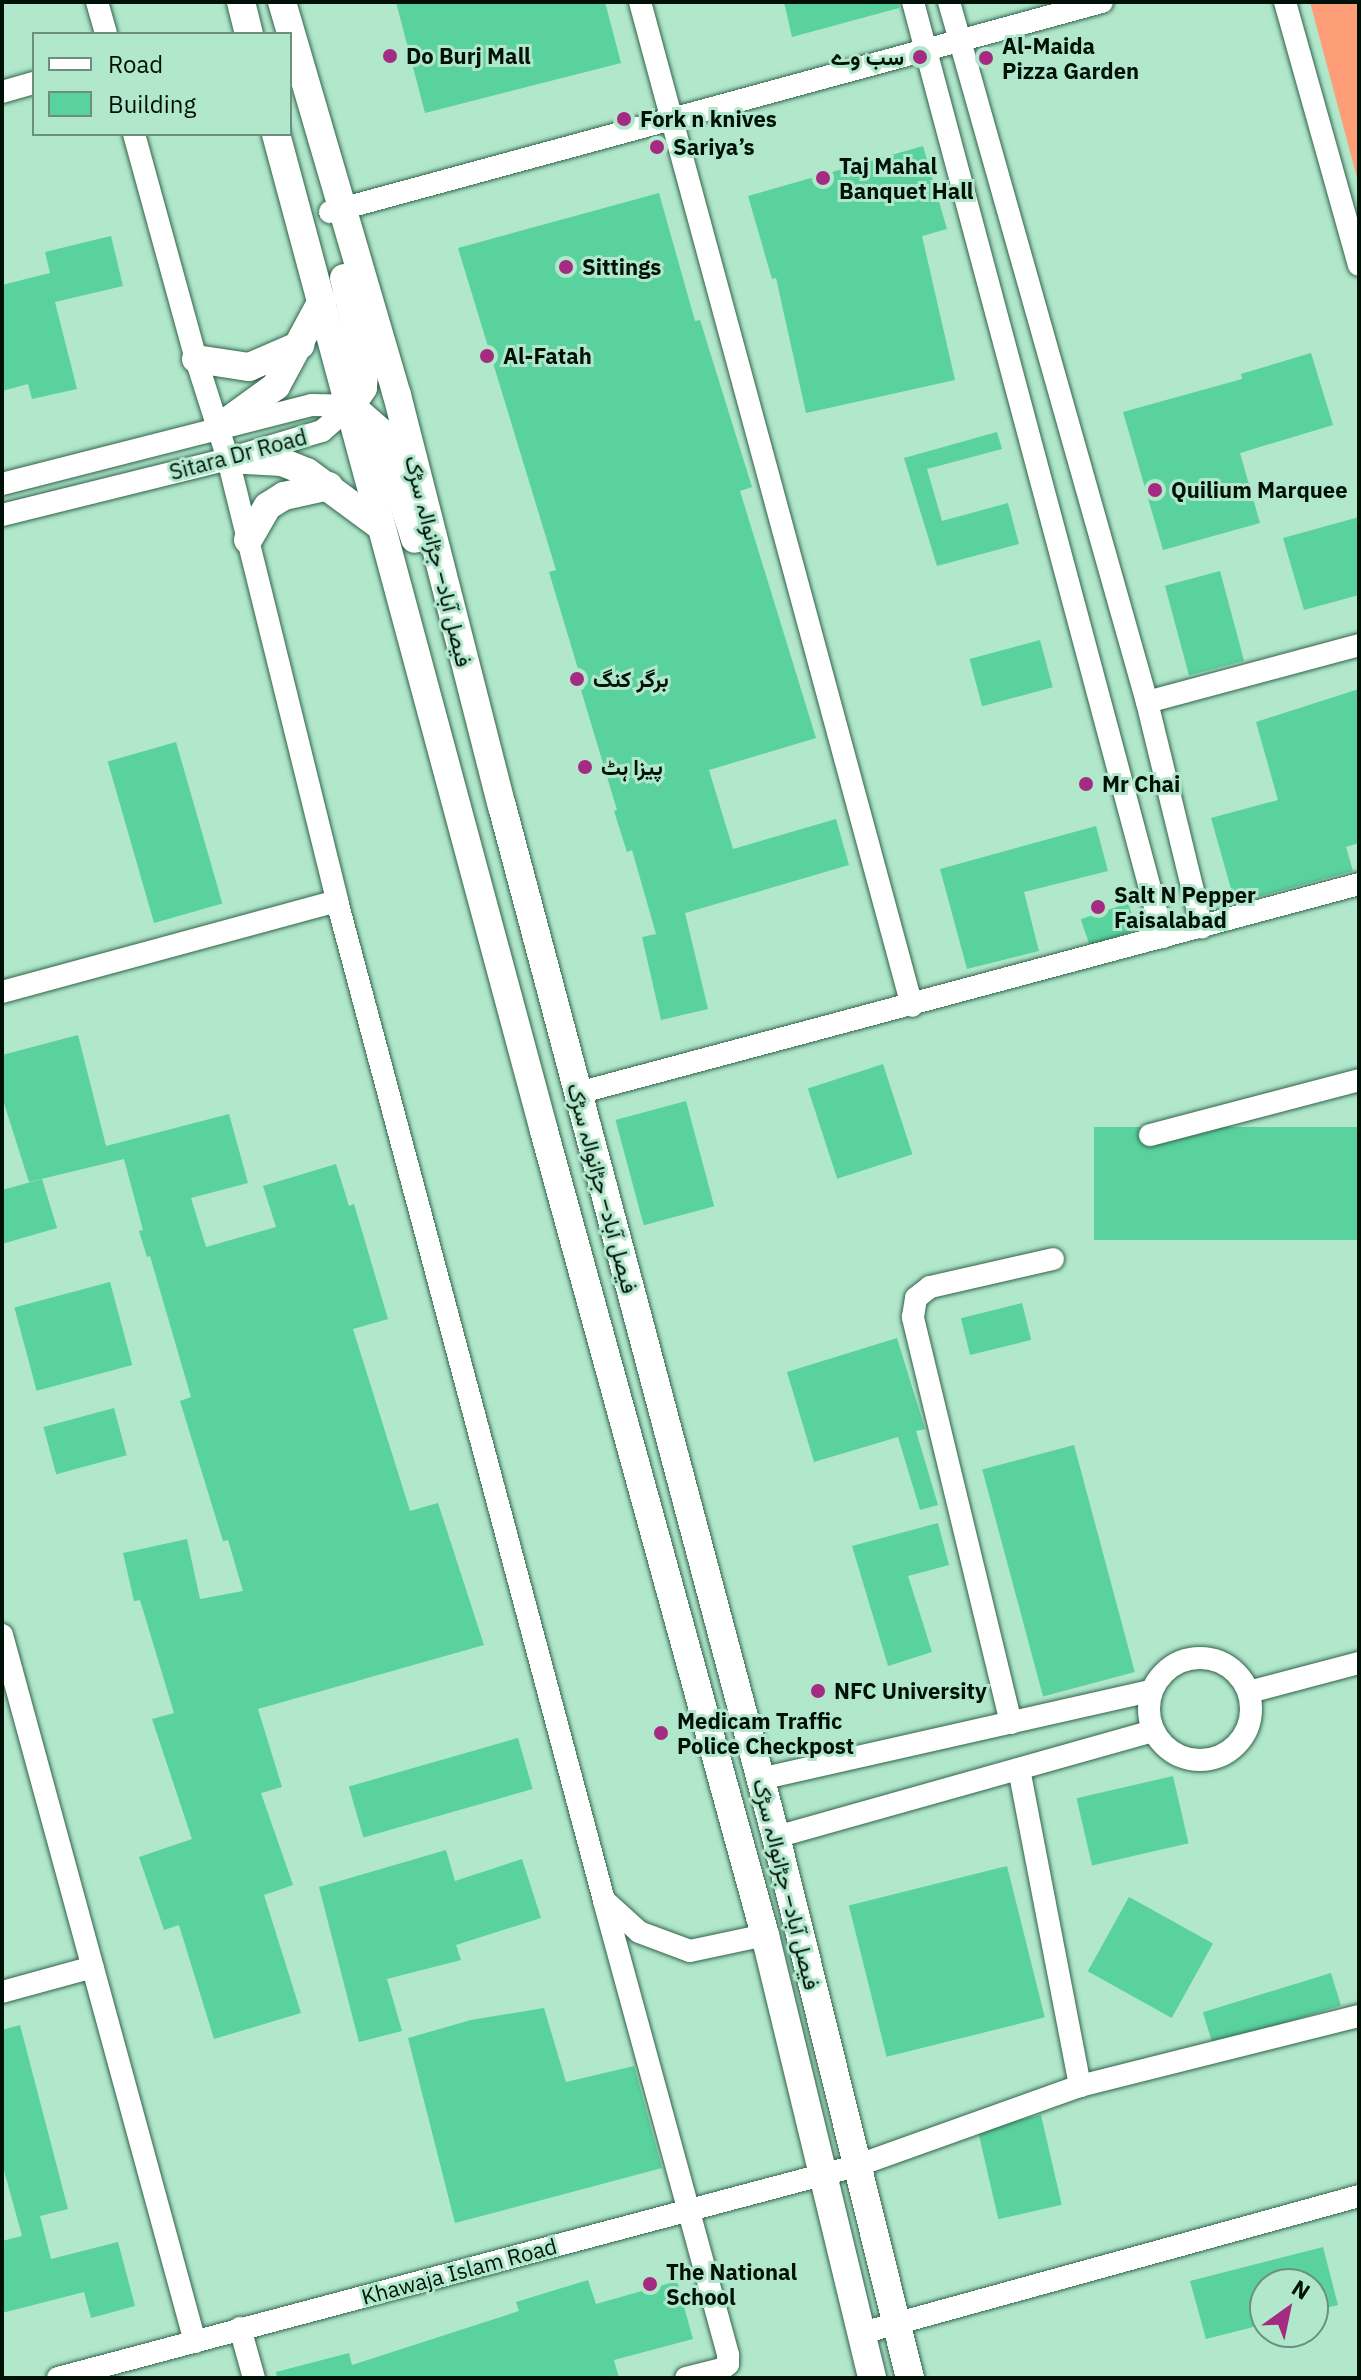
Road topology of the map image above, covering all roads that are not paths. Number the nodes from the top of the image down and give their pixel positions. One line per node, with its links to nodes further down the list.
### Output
1 (97, 2): 9 (street)
2 (241, 2): 10 (main road)
3 (282, 2): 11 (main road, فیصل آباد– جڑانوالہ سڑک)
4 (640, 2): 17 (street)
5 (913, 2): 14 (street)
6 (949, 2): 13 (street)
7 (1102, 2): 13 (street)
8 (1285, 2): 21 (street)
9 (105, 32)
10 (248, 32)
11 (291, 32)
12 (292, 36): 20 (main road, فیصل آباد– جڑانوالہ سڑک)
13 (959, 39): 14 (street); 34 (street)
14 (926, 48): 17 (street); 39 (street)
15 (32, 84): 16 (street)
16 (2, 92)
17 (671, 121): 20 (street); 41 (street)
18 (135, 136): 24 (street)
19 (277, 136): 22 (main road, فیصل آباد– جڑانوالہ سڑک)
20 (336, 210): 25 (main road); 35 (main road, فیصل آباد– جڑانوالہ سڑک)
21 (1359, 265)
22 (322, 301): 23 (main road); 25 (main road, فیصل آباد– جڑانوالہ سڑک)
23 (300, 345): 24 (main road); 26 (main road)
24 (196, 359): 26 (street)
25 (351, 406): 26 (street, Sitara Dr Road); 27 (street, Sitara Dr Road); 31 (main road, فیصل آباد– جڑانوالہ سڑک); 35 (main road)
26 (218, 428): 27 (street); 28 (street, Sitara Dr Road)
27 (228, 459): 29 (main road); 30 (street, Sitara Dr Road); 32 (street)
28 (2, 484)
29 (329, 486): 31 (main road); 32 (main road)
30 (2, 515)
31 (379, 525): 56 (main road, فیصل آباد– جڑانوالہ سڑک)
32 (248, 540): 37 (street)
33 (1359, 645): 34 (street)
34 (1147, 702): 38 (street)
35 (478, 716): 43 (main road, فیصل آباد– جڑانوالہ سڑک)
36 (1359, 884): 38 (street)
37 (337, 901): 40 (street); 55 (street)
38 (1202, 927): 39 (street)
39 (1163, 937): 41 (street)
40 (2, 992)
41 (912, 1006): 43 (street)
42 (1359, 1080): 44 (street)
43 (578, 1093): 53 (main road, فیصل آباد– جڑانوالہ سڑک)
44 (1150, 1135)
45 (1053, 1259): 50 (street)
46 (4, 1649): 57 (street)
47 (1359, 1663): 49 (street)
48 (1151, 1691): 49 (street); 50 (street); 51 (street)
49 (1249, 1692): 51 (street)
50 (1011, 1723): 53 (street)
51 (1153, 1731): 52 (street)
52 (1019, 1769): 54 (street); 60 (street)
53 (760, 1779): 54 (main road, فیصل آباد– جڑانوالہ سڑک)
54 (776, 1837): 61 (main road, فیصل آباد– جڑانوالہ سڑک)
55 (604, 1900): 56 (street); 64 (street)
56 (765, 1935): 62 (main road, فیصل آباد– جڑانوالہ سڑک)
57 (93, 1967): 58 (street); 68 (street)
58 (2, 1992)
59 (1359, 2016): 60 (street, Khawaja Islam Road)
60 (1080, 2086): 61 (street, Khawaja Islam Road)
61 (859, 2165): 62 (street, Khawaja Islam Road); 65 (main road, فیصل آباد– جڑانوالہ سڑک)
62 (825, 2174): 64 (street, Khawaja Islam Road); 67 (main road, فیصل آباد– جڑانوالہ سڑک)
63 (1359, 2196): 65 (street)
64 (687, 2211): 66 (street, Khawaja Islam Road); 71 (street)
65 (895, 2325): 67 (street); 73 (main road, فیصل آباد– جڑانوالہ سڑک)
66 (240, 2328): 68 (street, Khawaja Islam Road); 70 (street)
67 (862, 2333): 72 (main road, فیصل آباد– جڑانوالہ سڑک)
68 (195, 2342): 69 (street, Khawaja Islam Road)
69 (58, 2378)
70 (254, 2378)
71 (686, 2378)
72 (872, 2378)
73 (910, 2378)

